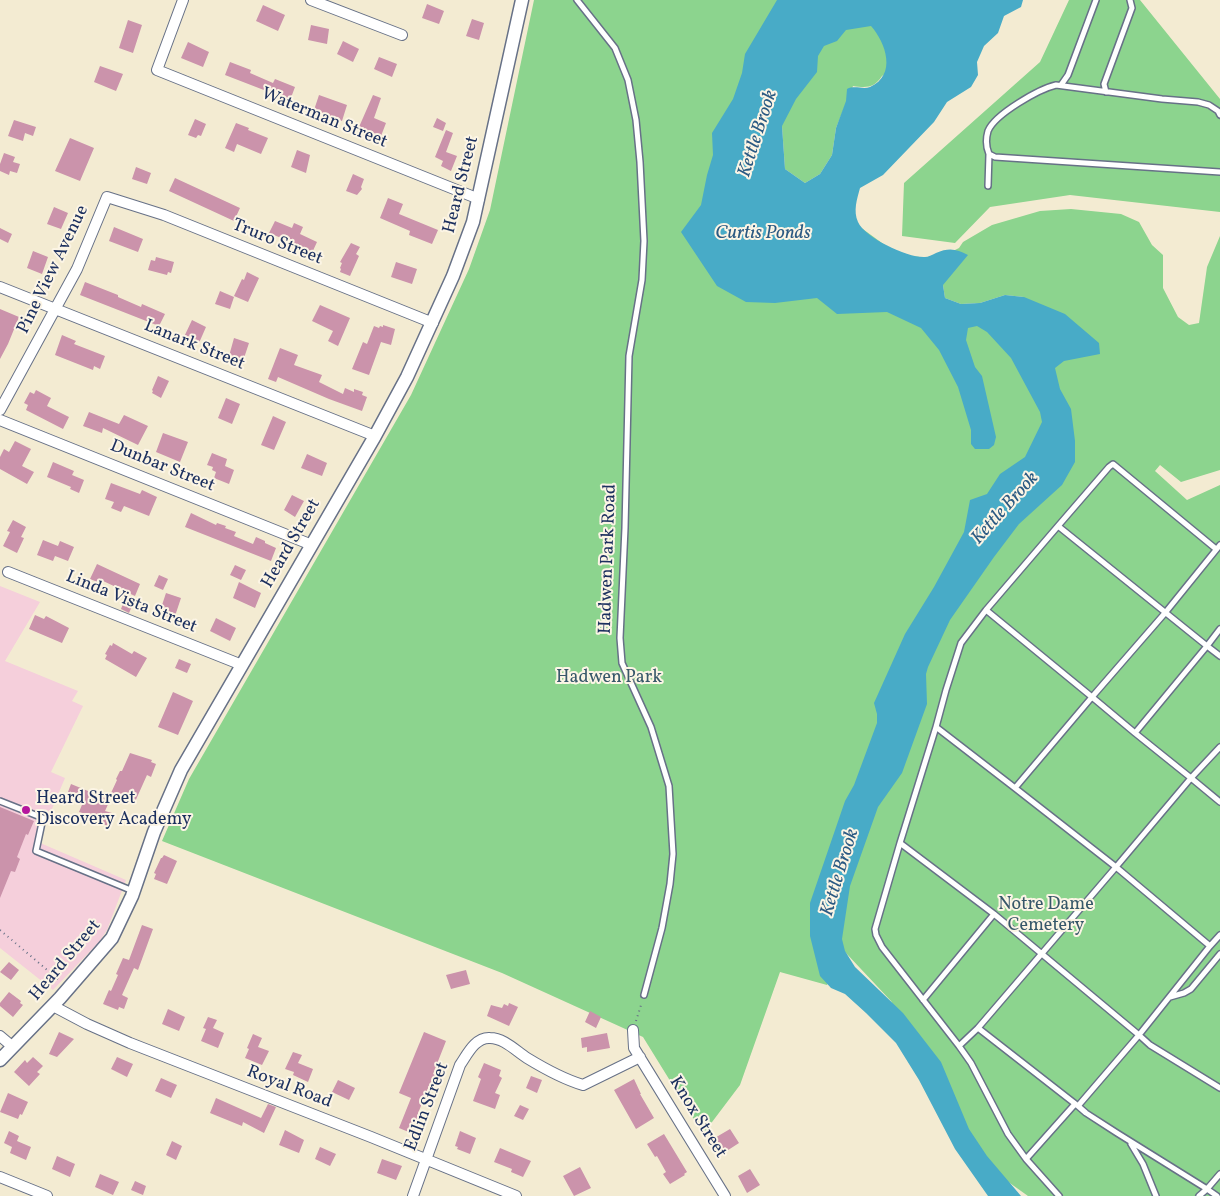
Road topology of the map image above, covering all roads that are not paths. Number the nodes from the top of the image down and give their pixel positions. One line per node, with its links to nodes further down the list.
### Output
1 (183, 0): 15 (street, Waterman Street)
2 (311, 0): 7 (street)
3 (522, 0): 15 (street, Heard Street)
4 (577, 0): 48 (lane, Hadwen Park Road)
5 (1096, 0): 8 (lane)
6 (1130, 0): 9 (lane)
7 (402, 35)
8 (1061, 85): 9 (lane); 11 (lane)
9 (1106, 92): 10 (lane)
10 (1220, 116)
11 (989, 154): 12 (lane); 13 (lane)
12 (1220, 172)
13 (988, 186)
14 (107, 197): 17 (street, Pine View Avenue); 18 (street, Truro Street)
15 (479, 199): 18 (street, Heard Street)
16 (0, 287): 17 (street, Lanark Street)
17 (56, 309): 19 (street, Pine View Avenue); 21 (street, Lanark Street)
18 (433, 323): 21 (street, Heard Street)
19 (0, 410)
20 (0, 420): 23 (street, Dunbar Street)
21 (375, 436): 23 (street, Heard Street)
22 (1058, 526): 24 (lane); 26 (lane); 27 (lane)
23 (312, 545): 31 (street, Heard Street)
24 (1218, 547): 27 (lane)
25 (8, 572): 31 (street, Linda Vista Street)
26 (986, 610): 32 (lane); 33 (lane)
27 (1165, 613): 29 (lane); 32 (lane)
28 (1220, 629): 29 (lane)
29 (1207, 646): 30 (lane); 34 (lane)
30 (1220, 656)
31 (242, 664): 42 (street, Heard Street)
32 (1092, 697): 34 (lane); 37 (lane)
33 (936, 727): 37 (lane); 40 (lane)
34 (1135, 733): 36 (lane)
35 (1220, 747): 36 (lane)
36 (1191, 778): 39 (lane); 41 (lane)
37 (1015, 788): 41 (lane)
38 (0, 802): 42 (lane)
39 (1220, 802)
40 (900, 843): 43 (lane); 50 (lane)
41 (1116, 868): 45 (lane); 46 (lane)
42 (134, 891): 51 (street, Heard Street)
43 (994, 914): 46 (lane); 50 (lane)
44 (1220, 935): 45 (lane)
45 (1210, 946): 49 (lane)
46 (1042, 953): 52 (lane); 55 (lane)
47 (1220, 954): 49 (lane)
48 (644, 995)
49 (1169, 998): 55 (lane)
50 (923, 1000): 56 (lane)
51 (53, 1006): 57 (street, Heard Street); 64 (street, Royal Road)
52 (978, 1028): 56 (lane); 61 (lane)
53 (633, 1030): 58 (street, Knox Street)
54 (0, 1036): 57 (street)
55 (1139, 1036): 60 (lane); 61 (lane)
56 (959, 1046): 63 (lane)
57 (13, 1047): 59 (street, Heard Street)
58 (640, 1057): 64 (street, Edlin Street); 72 (street, Knox Street)
59 (0, 1060)
60 (1220, 1088)
61 (1076, 1105): 62 (lane); 63 (lane)
62 (1129, 1141): 67 (lane); 74 (lane)
63 (1026, 1159): 73 (lane)
64 (425, 1160): 70 (street, Edlin Street); 71 (street, Royal Road)
65 (1220, 1174): 67 (lane)
66 (0, 1177): 68 (street)
67 (1207, 1190): 75 (lane); 76 (lane)
68 (24, 1192): 69 (street)
69 (47, 1196)
70 (413, 1196)
71 (516, 1196)
72 (726, 1196)
73 (1059, 1196)
74 (1156, 1196)
75 (1199, 1196)
76 (1217, 1196)

